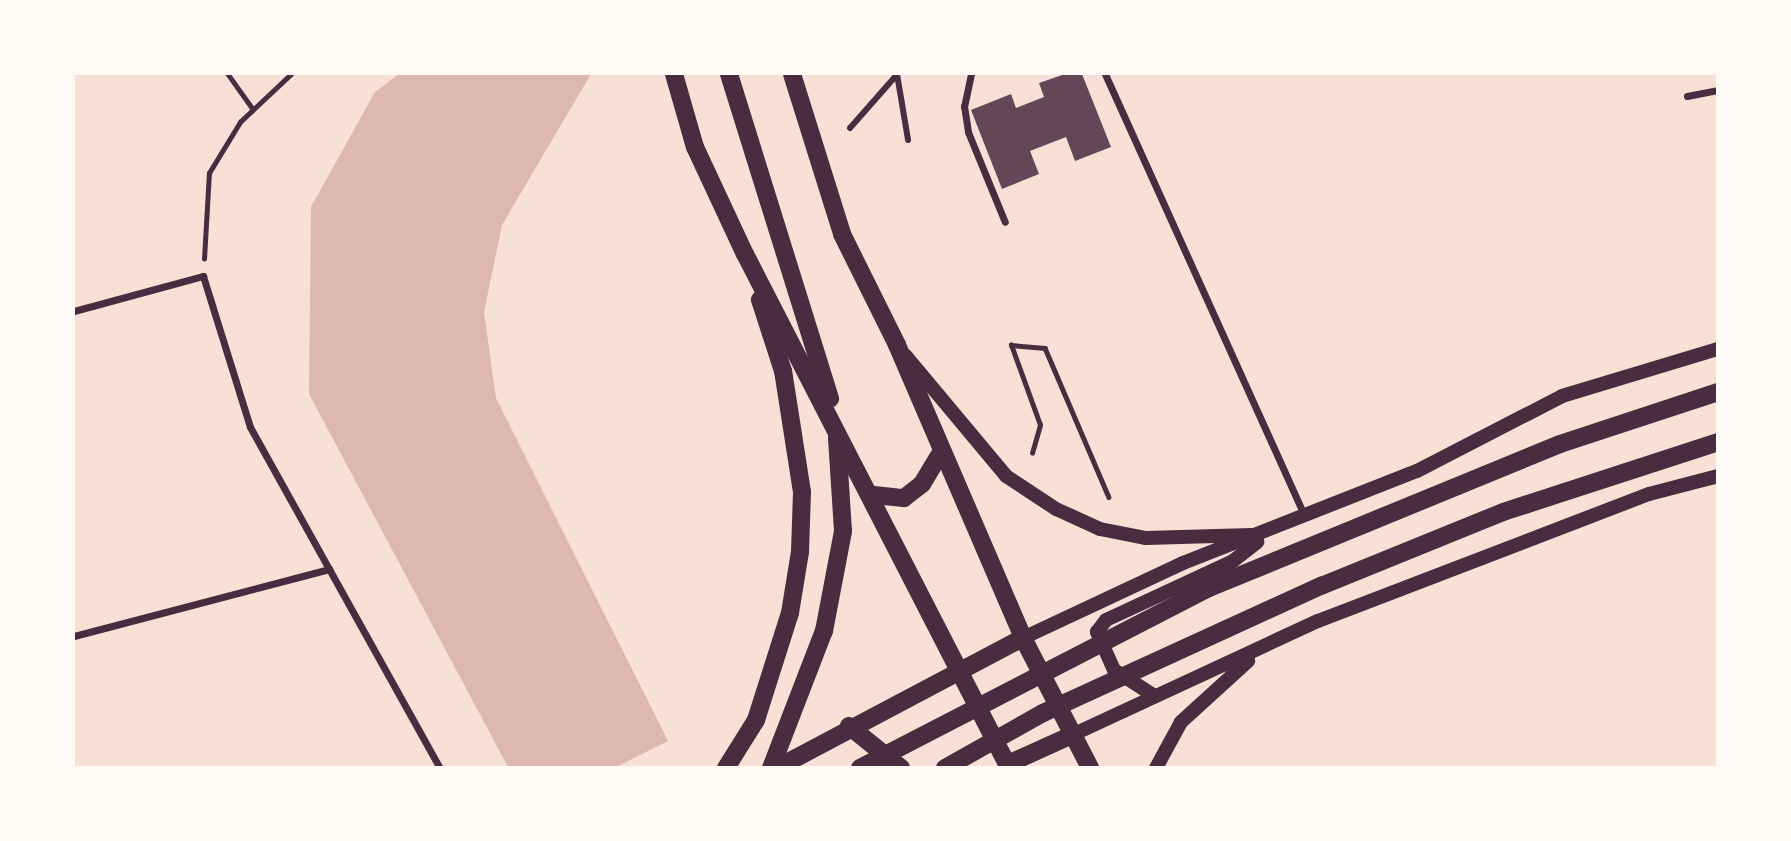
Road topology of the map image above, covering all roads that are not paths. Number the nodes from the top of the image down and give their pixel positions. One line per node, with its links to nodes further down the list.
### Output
1 (674, 74): 12 (main road)
2 (729, 74): 34 (main road)
3 (792, 74): 14 (main road)
4 (971, 74): 11 (street)
5 (1105, 74): 21 (street)
6 (895, 76): 9 (street); 10 (street)
7 (1717, 90): 8 (street)
8 (1687, 96)
9 (850, 128)
10 (908, 140)
11 (1005, 222)
12 (745, 254): 20 (main road); 33 (main road)
13 (74, 312): 23 (street)
14 (897, 345): 18 (main road); 22 (main road)
15 (1717, 349): 21 (main road)
16 (1717, 392): 36 (main road)
17 (1717, 442): 38 (main road)
18 (939, 456): 20 (main road); 25 (main road)
19 (1717, 476): 26 (main road)
20 (874, 495): 27 (main road)
21 (1307, 520): 22 (main road)
22 (1267, 535): 25 (main road); 28 (main road)
23 (330, 569): 24 (street); 32 (street)
24 (74, 636)
25 (1023, 638): 27 (main road); 30 (main road)
26 (1262, 649): 28 (main road); 40 (main road)
27 (958, 670): 29 (main road); 31 (main road)
28 (1153, 695): 30 (main road)
29 (849, 726): 35 (main road); 37 (main road)
30 (1072, 734): 31 (main road); 39 (main road)
31 (1008, 766)
32 (440, 768)
33 (726, 768)
34 (771, 768)
35 (777, 768)
36 (860, 768)
37 (901, 768)
38 (945, 768)
39 (1090, 768)
40 (1156, 768)

